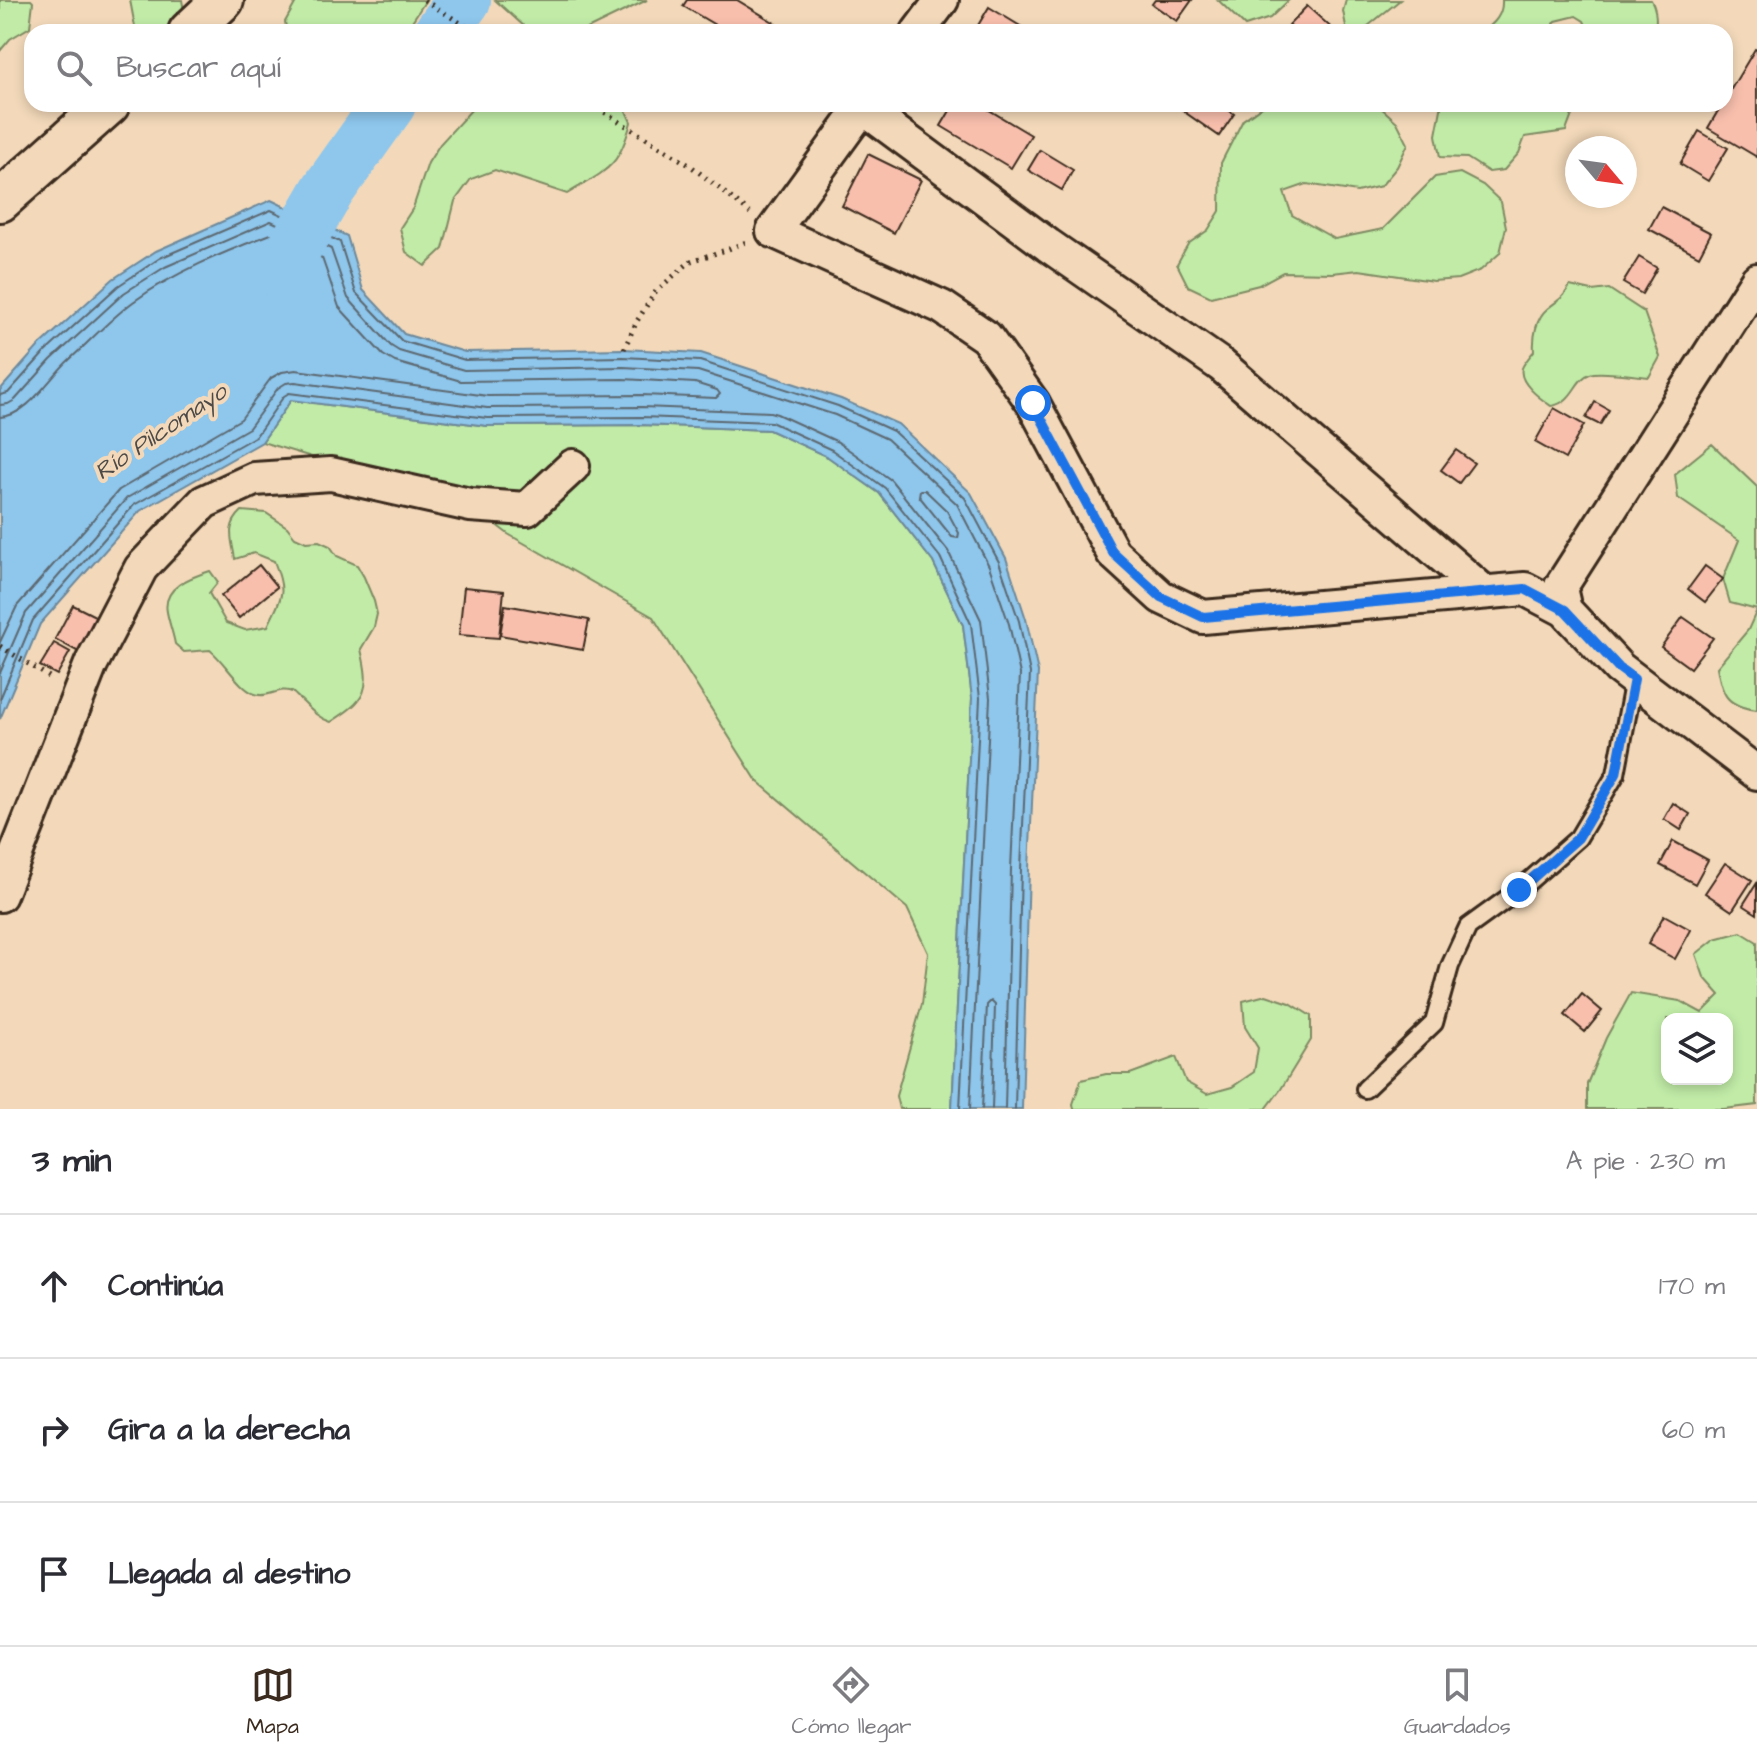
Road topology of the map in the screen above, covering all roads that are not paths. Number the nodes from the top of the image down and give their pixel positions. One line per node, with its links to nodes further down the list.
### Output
1 (223, 0): 3 (street)
2 (942, 0): 4 (street)
3 (198, 24)
4 (924, 24)
5 (100, 112): 8 (street)
6 (860, 112): 11 (street)
7 (872, 112): 11 (street)
8 (0, 201)
9 (1757, 280): 12 (street)
10 (573, 466): 15 (street)
11 (1484, 592): 12 (street)
12 (1565, 610): 13 (street)
13 (1634, 679): 14 (street); 16 (lane)
14 (1757, 773)
15 (0, 895)
16 (1365, 1089)

